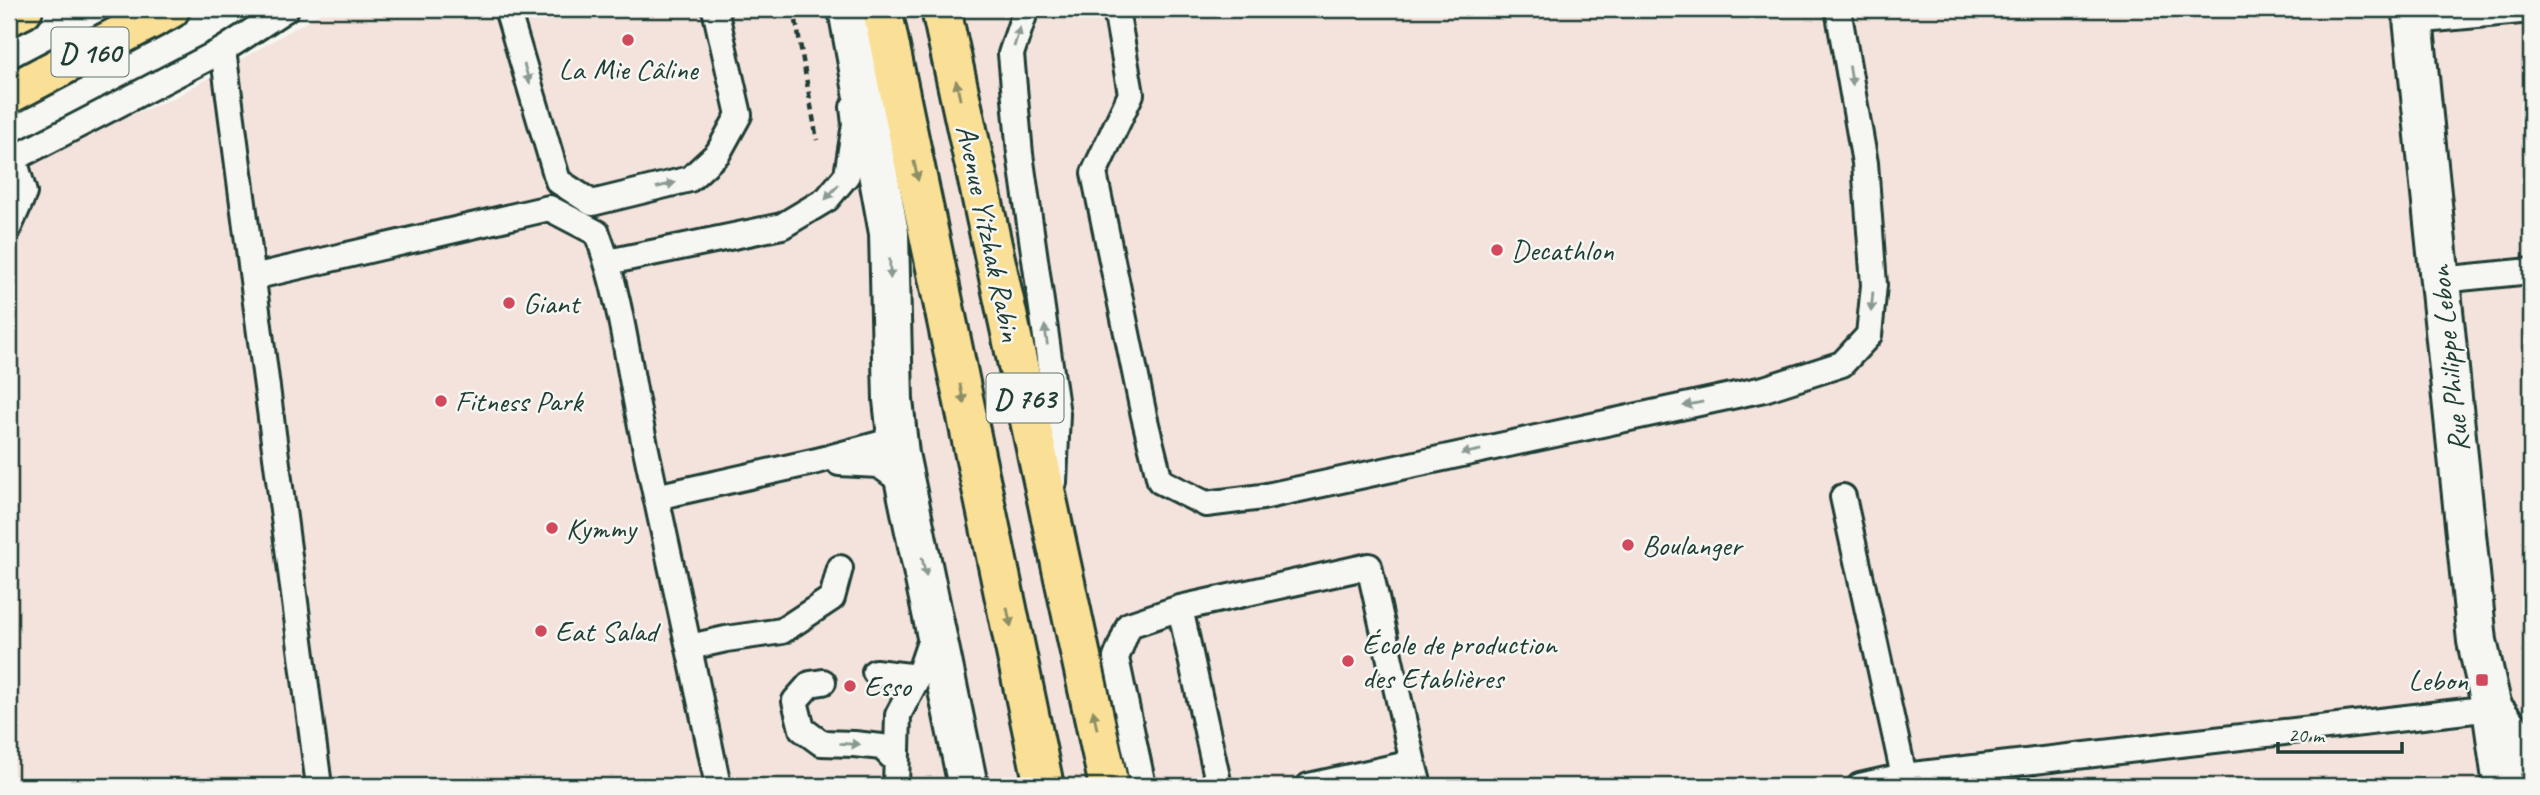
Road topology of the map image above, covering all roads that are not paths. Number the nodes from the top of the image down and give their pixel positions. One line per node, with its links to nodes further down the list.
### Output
1 (23, 9): 15 (main road, D 160)
2 (170, 9): 17 (main road, D 160)
3 (286, 9): 16 (lane)
4 (507, 9): 19 (lane, one-way to 19)
5 (715, 9): 19 (lane, one-way to 5)
6 (840, 9): 22 (lane, one-way to 22)
7 (848, 9): 26 (street, one-way to 26)
8 (882, 9): 48 (main road, Avenue Yitzhak Rabin / D 763, one-way to 48)
9 (941, 9): 31 (main road, Avenue Yitzhak Rabin / D 763, one-way to 9)
10 (1026, 9): 31 (lane, one-way to 10)
11 (1116, 9): 12 (lane, one-way to 11)
12 (1838, 9)
13 (2531, 10): 14 (lane)
14 (2413, 15): 25 (street, Rue Philippe Lebon)
15 (9, 16)
16 (223, 50): 18 (lane); 24 (lane)
17 (9, 94)
18 (11, 160): 20 (lane)
19 (592, 203): 21 (lane)
20 (9, 227)
21 (597, 233): 22 (lane); 24 (lane)
22 (608, 262): 28 (lane)
23 (2531, 271): 25 (lane)
24 (253, 277): 44 (lane)
25 (2441, 280): 39 (street, Rue Philippe Lebon)
26 (894, 400): 27 (lane); 30 (street)
27 (817, 461): 28 (lane); 30 (lane)
28 (656, 497): 35 (lane)
29 (1843, 497): 43 (lane)
30 (911, 509): 34 (street, one-way to 34)
31 (1053, 525): 49 (main road, Avenue Yitzhak Rabin / D 763, one-way to 31)
32 (840, 568): 35 (lane)
33 (1180, 608): 42 (lane); 50 (lane); 51 (lane)
34 (936, 625): 37 (lane); 47 (street)
35 (690, 647): 45 (lane)
36 (875, 672): 37 (lane)
37 (918, 677): 41 (lane)
38 (822, 682): 41 (lane, one-way to 41)
39 (2492, 708): 40 (street, Rue Philippe Lebon); 43 (lane); 54 (street, Rue Philippe Lebon)
40 (2531, 757)
41 (896, 761): 46 (lane)
42 (1416, 774): 52 (lane)
43 (1904, 776): 53 (lane)
44 (319, 786)
45 (718, 786)
46 (896, 786)
47 (968, 786)
48 (1044, 786)
49 (1109, 786)
50 (1143, 786)
51 (1219, 786)
52 (1309, 786)
53 (1860, 786)
54 (2502, 786)

